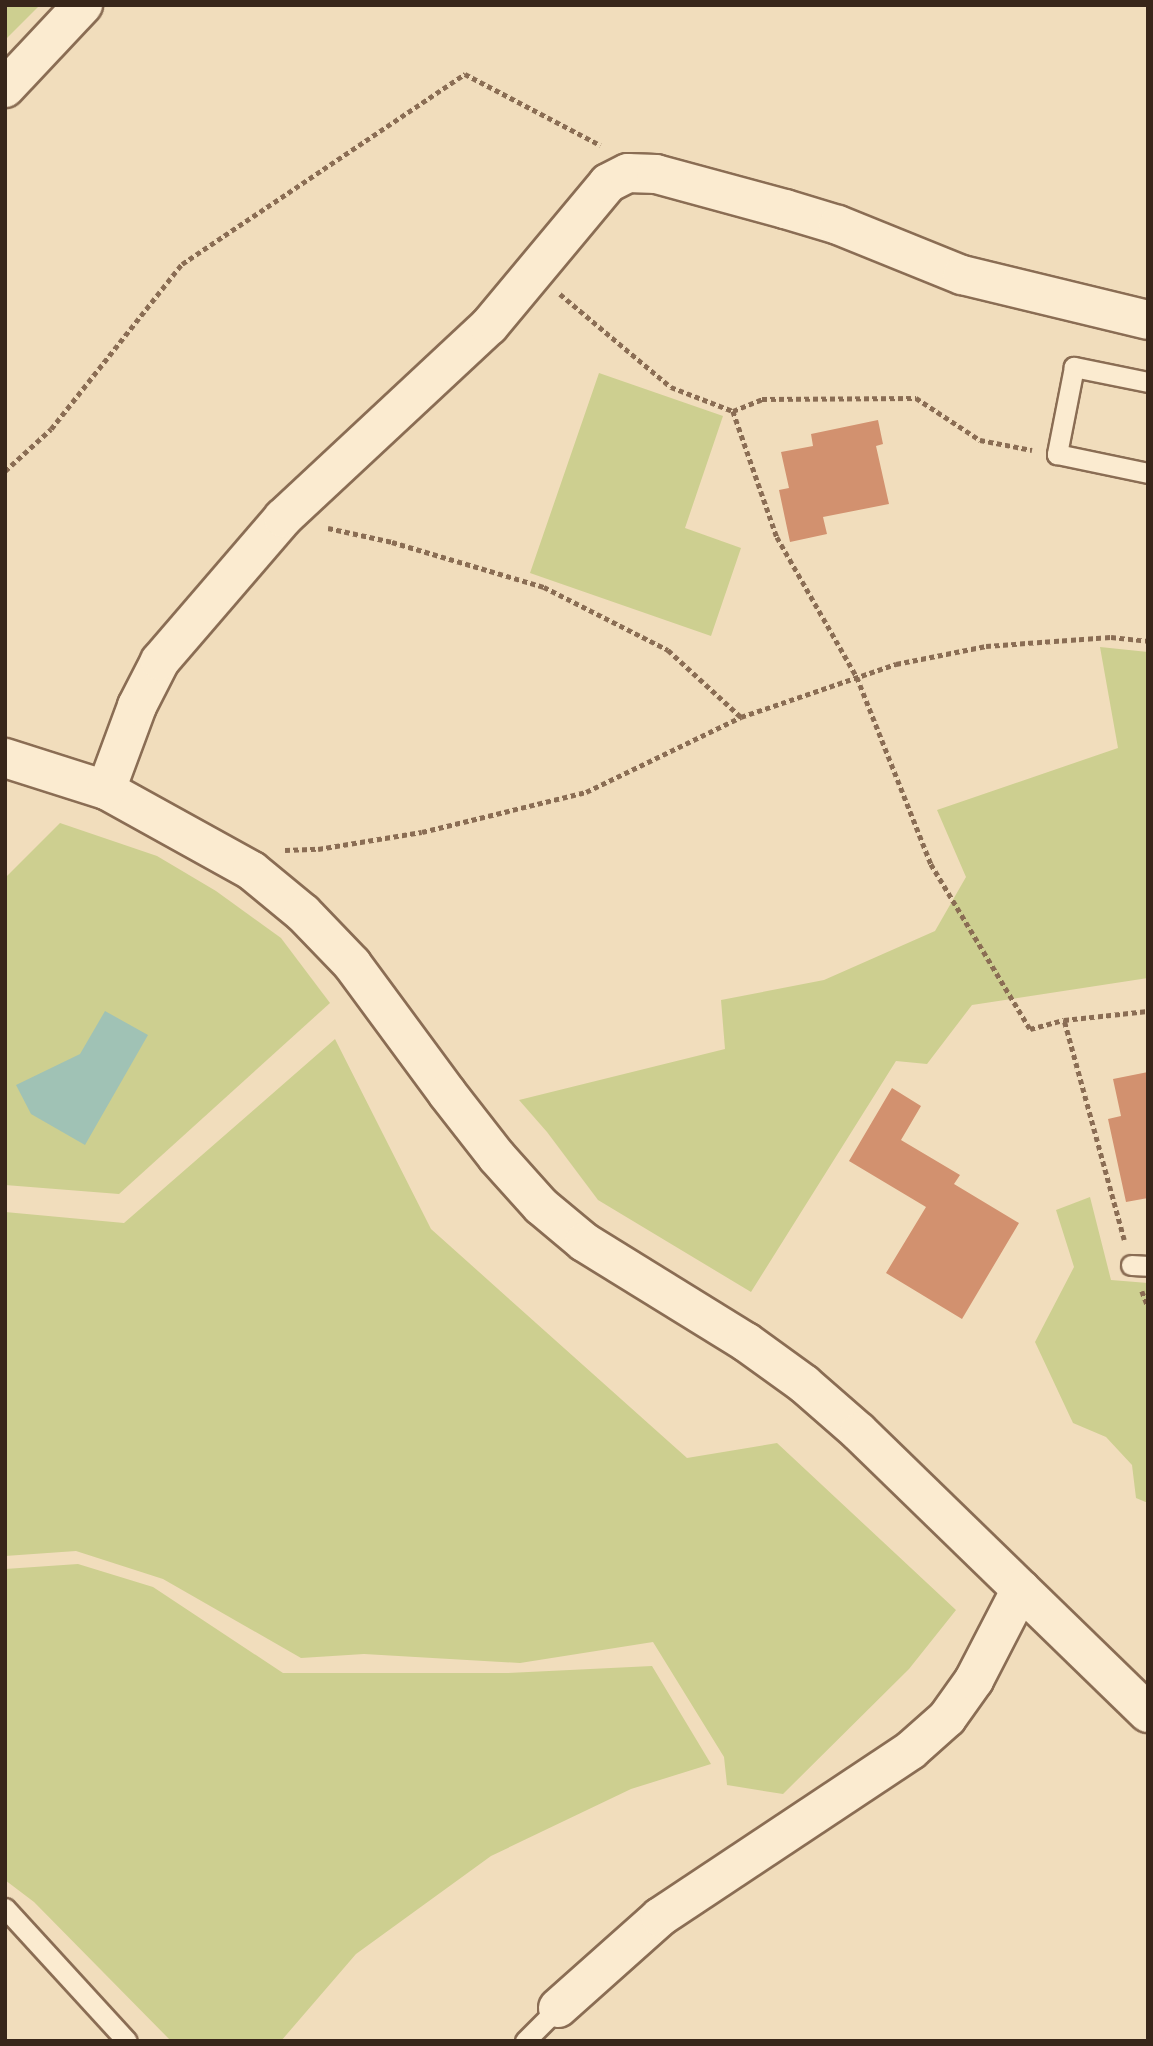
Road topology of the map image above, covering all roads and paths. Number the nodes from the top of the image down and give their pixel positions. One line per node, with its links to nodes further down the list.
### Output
1 (83, 5): 2 (street)
2 (5, 88)
3 (656, 174): 4 (street); 5 (street); 9 (path)
4 (535, 272): 7 (path); 11 (street)
5 (1148, 320)
6 (1148, 382): 8 (lane)
7 (733, 411): 8 (path); 13 (path)
8 (1057, 454): 10 (lane)
9 (5, 471)
10 (1148, 473)
11 (283, 518): 14 (path); 16 (street)
12 (1148, 641): 13 (path)
13 (857, 677): 14 (path); 19 (path)
14 (741, 717): 17 (path)
15 (5, 758): 16 (street)
16 (106, 790): 22 (street)
17 (280, 850)
18 (1148, 1011): 19 (path)
19 (1063, 1020): 20 (path)
20 (1140, 1265): 21 (path)
21 (1148, 1307)
22 (1021, 1589): 23 (street); 25 (street)
23 (1148, 1713)
24 (5, 1908): 26 (lane)
25 (558, 2008): 27 (lane)
26 (127, 2041)
27 (525, 2041)

